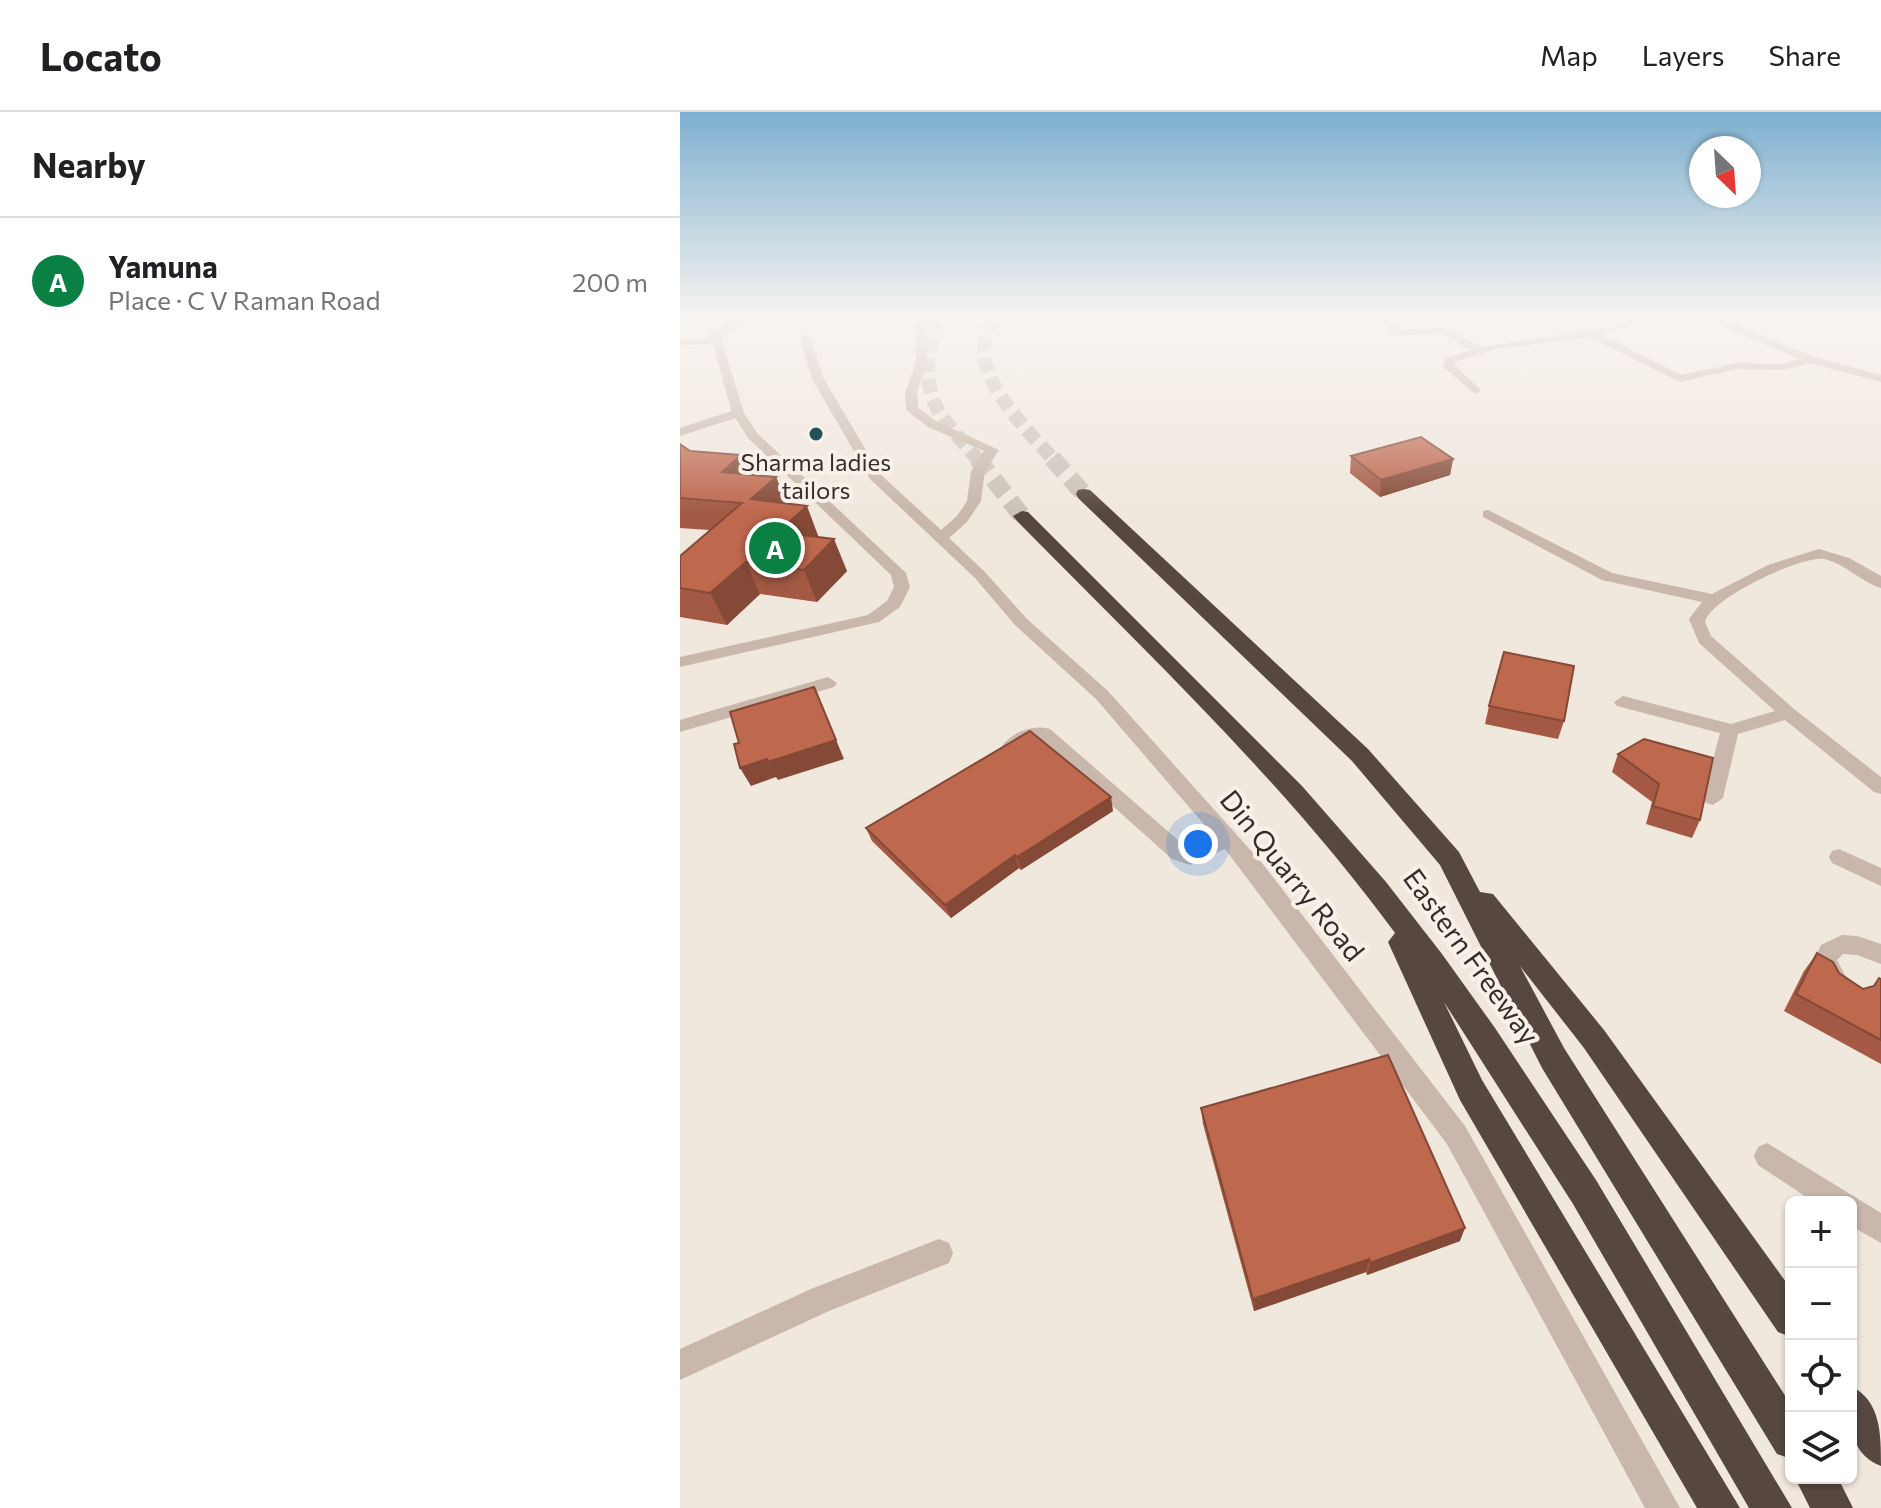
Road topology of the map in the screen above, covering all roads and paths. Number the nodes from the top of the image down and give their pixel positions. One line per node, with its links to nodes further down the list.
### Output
1 (729, 382): 6 (street)
2 (820, 382): 11 (street, Din Quarry Road)
3 (914, 382): 11 (street)
4 (1467, 382): 5 (street)
5 (1475, 390)
6 (738, 413): 7 (street); 14 (street)
7 (680, 432)
8 (1084, 494): 25 (highway, Eastern Freeway)
9 (1488, 514): 13 (street)
10 (1022, 516): 27 (highway, Eastern Freeway)
11 (940, 538): 23 (street, Din Quarry Road)
12 (1881, 583): 13 (street)
13 (1713, 599): 17 (street)
14 (680, 662)
15 (828, 683): 18 (street)
16 (1623, 702): 19 (street)
17 (1788, 713): 19 (street); 21 (street)
18 (680, 726)
19 (1731, 730): 22 (street)
20 (995, 755): 23 (street)
21 (1881, 787)
22 (1713, 798)
23 (1228, 838): 41 (street, Din Quarry Road)
24 (1839, 857): 26 (street)
25 (1450, 859): 35 (highway); 38 (highway, Eastern Freeway)
26 (1881, 878)
27 (1377, 890): 42 (highway); 43 (highway, Eastern Freeway)
28 (1881, 954): 29 (street)
29 (1851, 993)
30 (1767, 1156): 31 (street)
31 (1830, 1196)
32 (1857, 1214): 33 (street)
33 (1881, 1229)
34 (939, 1253): 36 (street)
35 (1785, 1310)
36 (680, 1365)
37 (1856, 1412): 39 (highway)
38 (1785, 1430)
39 (1881, 1447)
40 (1819, 1484): 44 (highway)
41 (1663, 1508)
42 (1720, 1508)
43 (1772, 1508)
44 (1833, 1508)

